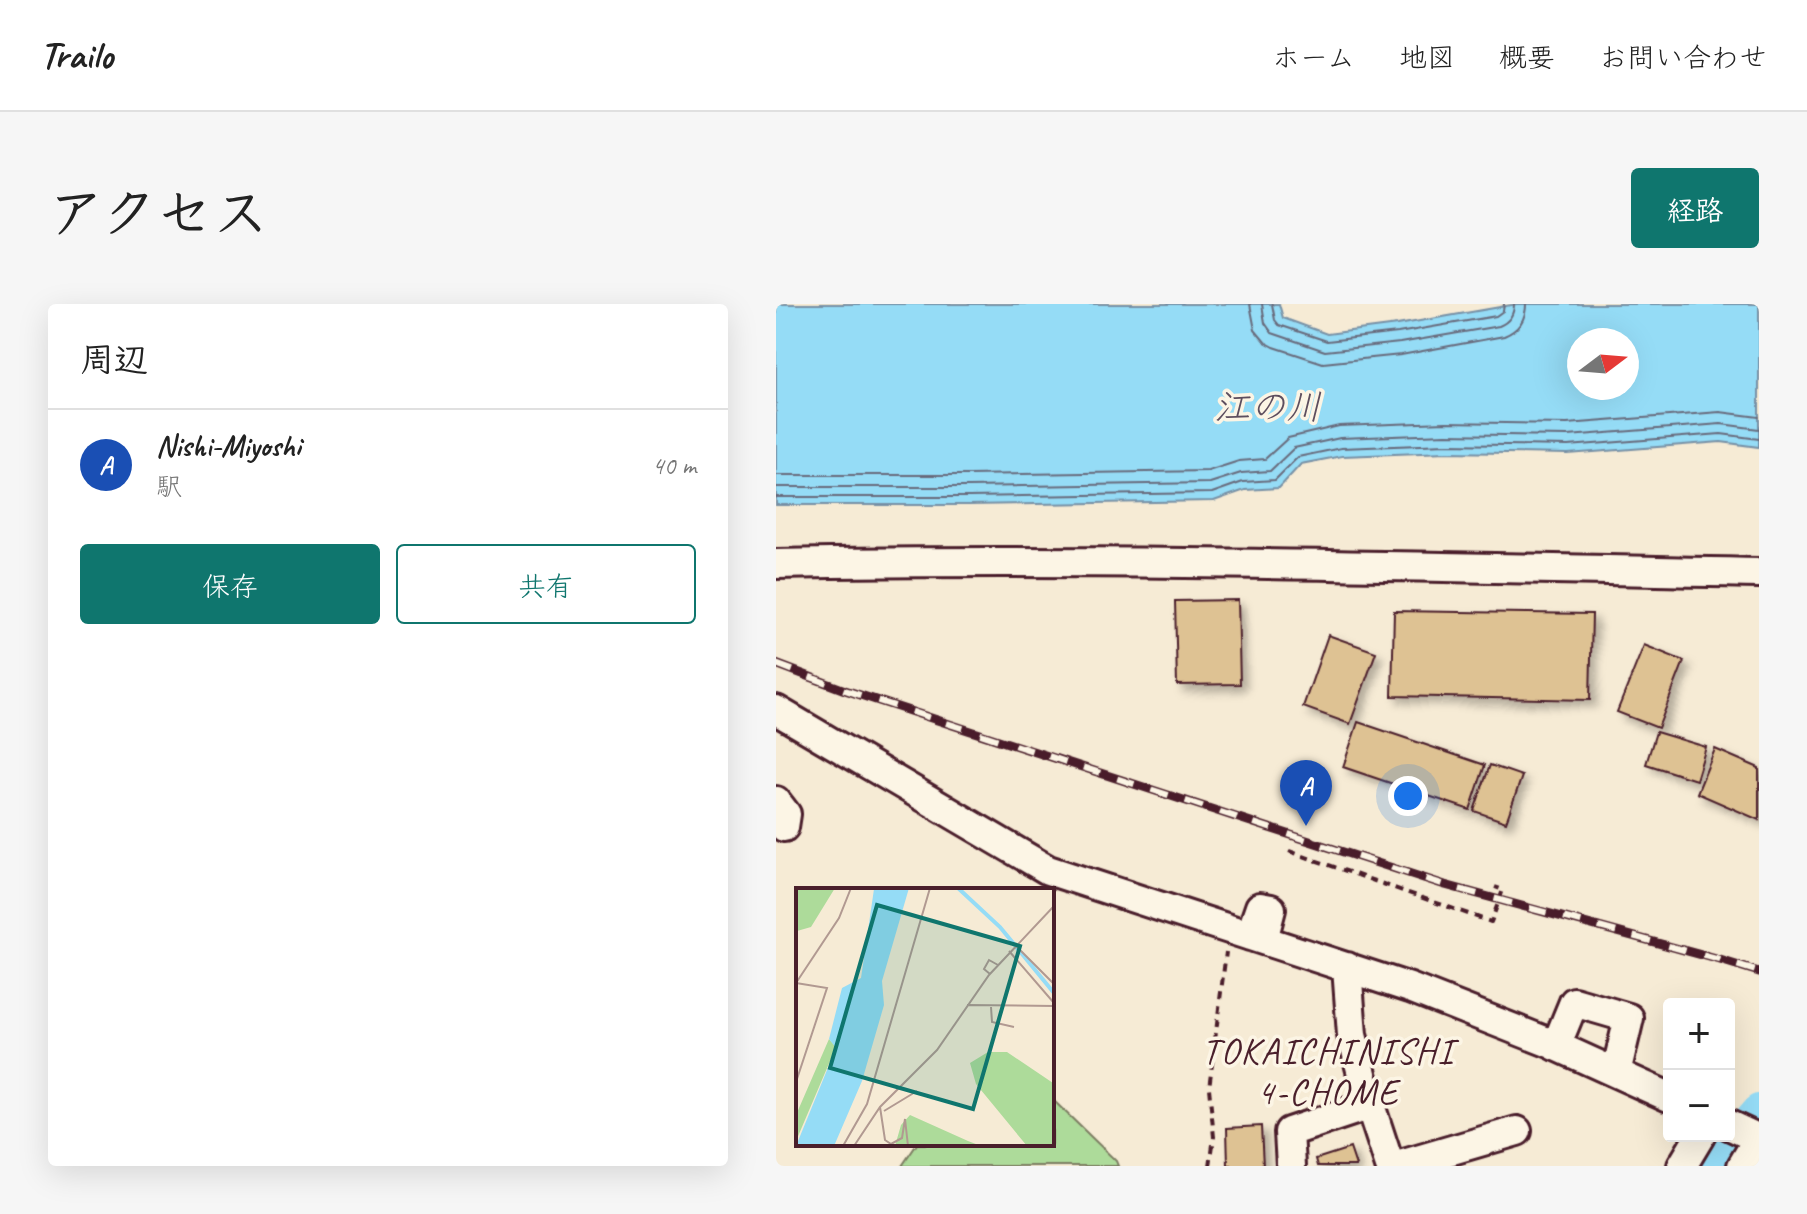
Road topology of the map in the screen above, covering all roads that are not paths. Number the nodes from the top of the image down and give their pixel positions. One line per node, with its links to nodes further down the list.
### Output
1 (776, 564): 2 (street)
2 (1759, 573)
3 (776, 710): 4 (street)
4 (1347, 967): 5 (street); 8 (street)
5 (1556, 1046): 6 (street); 6 (street)
6 (1616, 1073): 7 (street)
7 (1663, 1094)
8 (1363, 1108): 13 (street); 14 (street); 15 (street)
9 (1735, 1128): 11 (street)
10 (1517, 1131): 16 (street)
11 (1758, 1139): 18 (street)
12 (1696, 1142): 17 (street)
13 (1291, 1166)
14 (1374, 1166)
15 (1390, 1166)
16 (1397, 1166)
17 (1682, 1166)
18 (1742, 1166)

